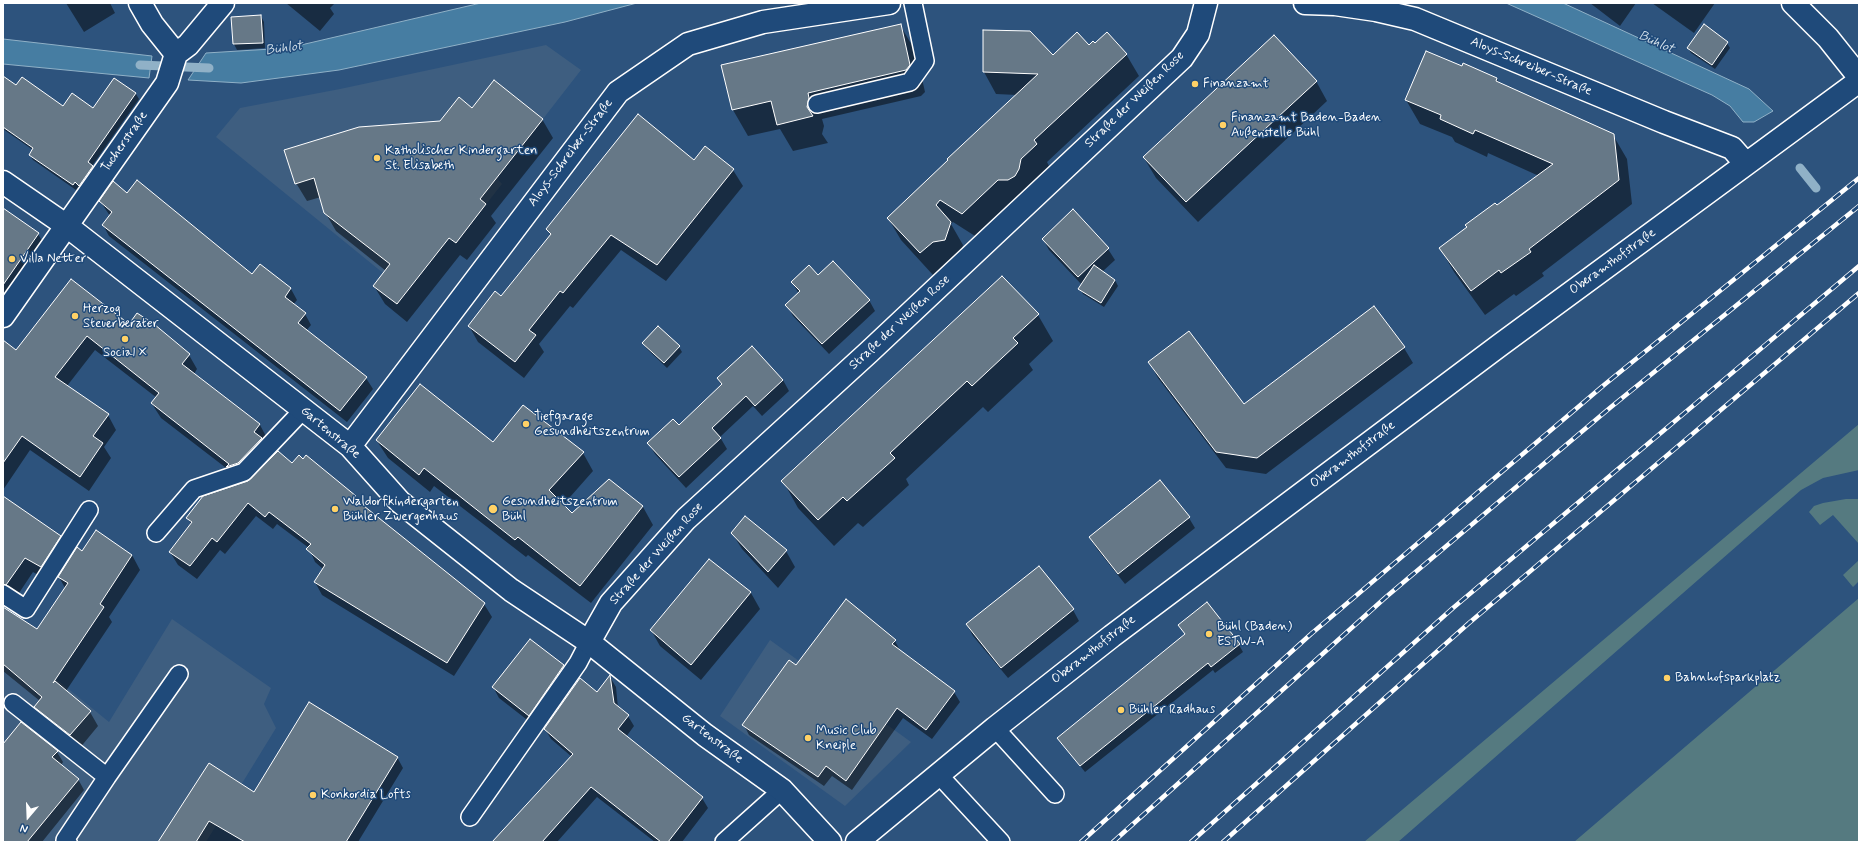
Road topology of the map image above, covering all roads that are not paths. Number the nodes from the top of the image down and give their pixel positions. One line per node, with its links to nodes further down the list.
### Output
1 (140, 3): 8 (street)
2 (223, 3): 8 (street, Tucherstraße)
3 (889, 3): 17 (street, Aloys-Schreiber-Straße)
4 (913, 3): 11 (lane)
5 (1206, 3): 21 (street, Straße der Weißen Rose)
6 (1305, 3): 12 (street, Aloys-Schreiber-Straße)
7 (1793, 3): 9 (street)
8 (176, 47): 14 (street, Tucherstraße)
9 (1859, 77)
10 (1859, 81): 12 (street, Oberamthofstraße)
11 (817, 104)
12 (1746, 164): 24 (street, Oberamthofstraße)
13 (3, 182): 14 (street, Gartenstraße)
14 (67, 226): 15 (street, Tucherstraße); 16 (street, Gartenstraße)
15 (3, 316)
16 (303, 410): 17 (street, Gartenstraße); 19 (lane)
17 (350, 446): 21 (street, Gartenstraße)
18 (89, 510): 20 (lane)
19 (156, 533)
20 (3, 594)
21 (589, 642): 27 (street, Gartenstraße); 29 (lane)
22 (179, 674): 26 (lane)
23 (13, 703): 26 (lane)
24 (995, 728): 25 (street, Oberamthofstraße); 28 (lane)
25 (938, 774): 33 (street, Oberamthofstraße); 34 (lane)
26 (107, 778): 30 (lane)
27 (782, 790): 31 (lane); 32 (street, Gartenstraße)
28 (1055, 794)
29 (470, 817)
30 (68, 842)
31 (724, 842)
32 (830, 842)
33 (857, 842)
34 (1001, 842)

